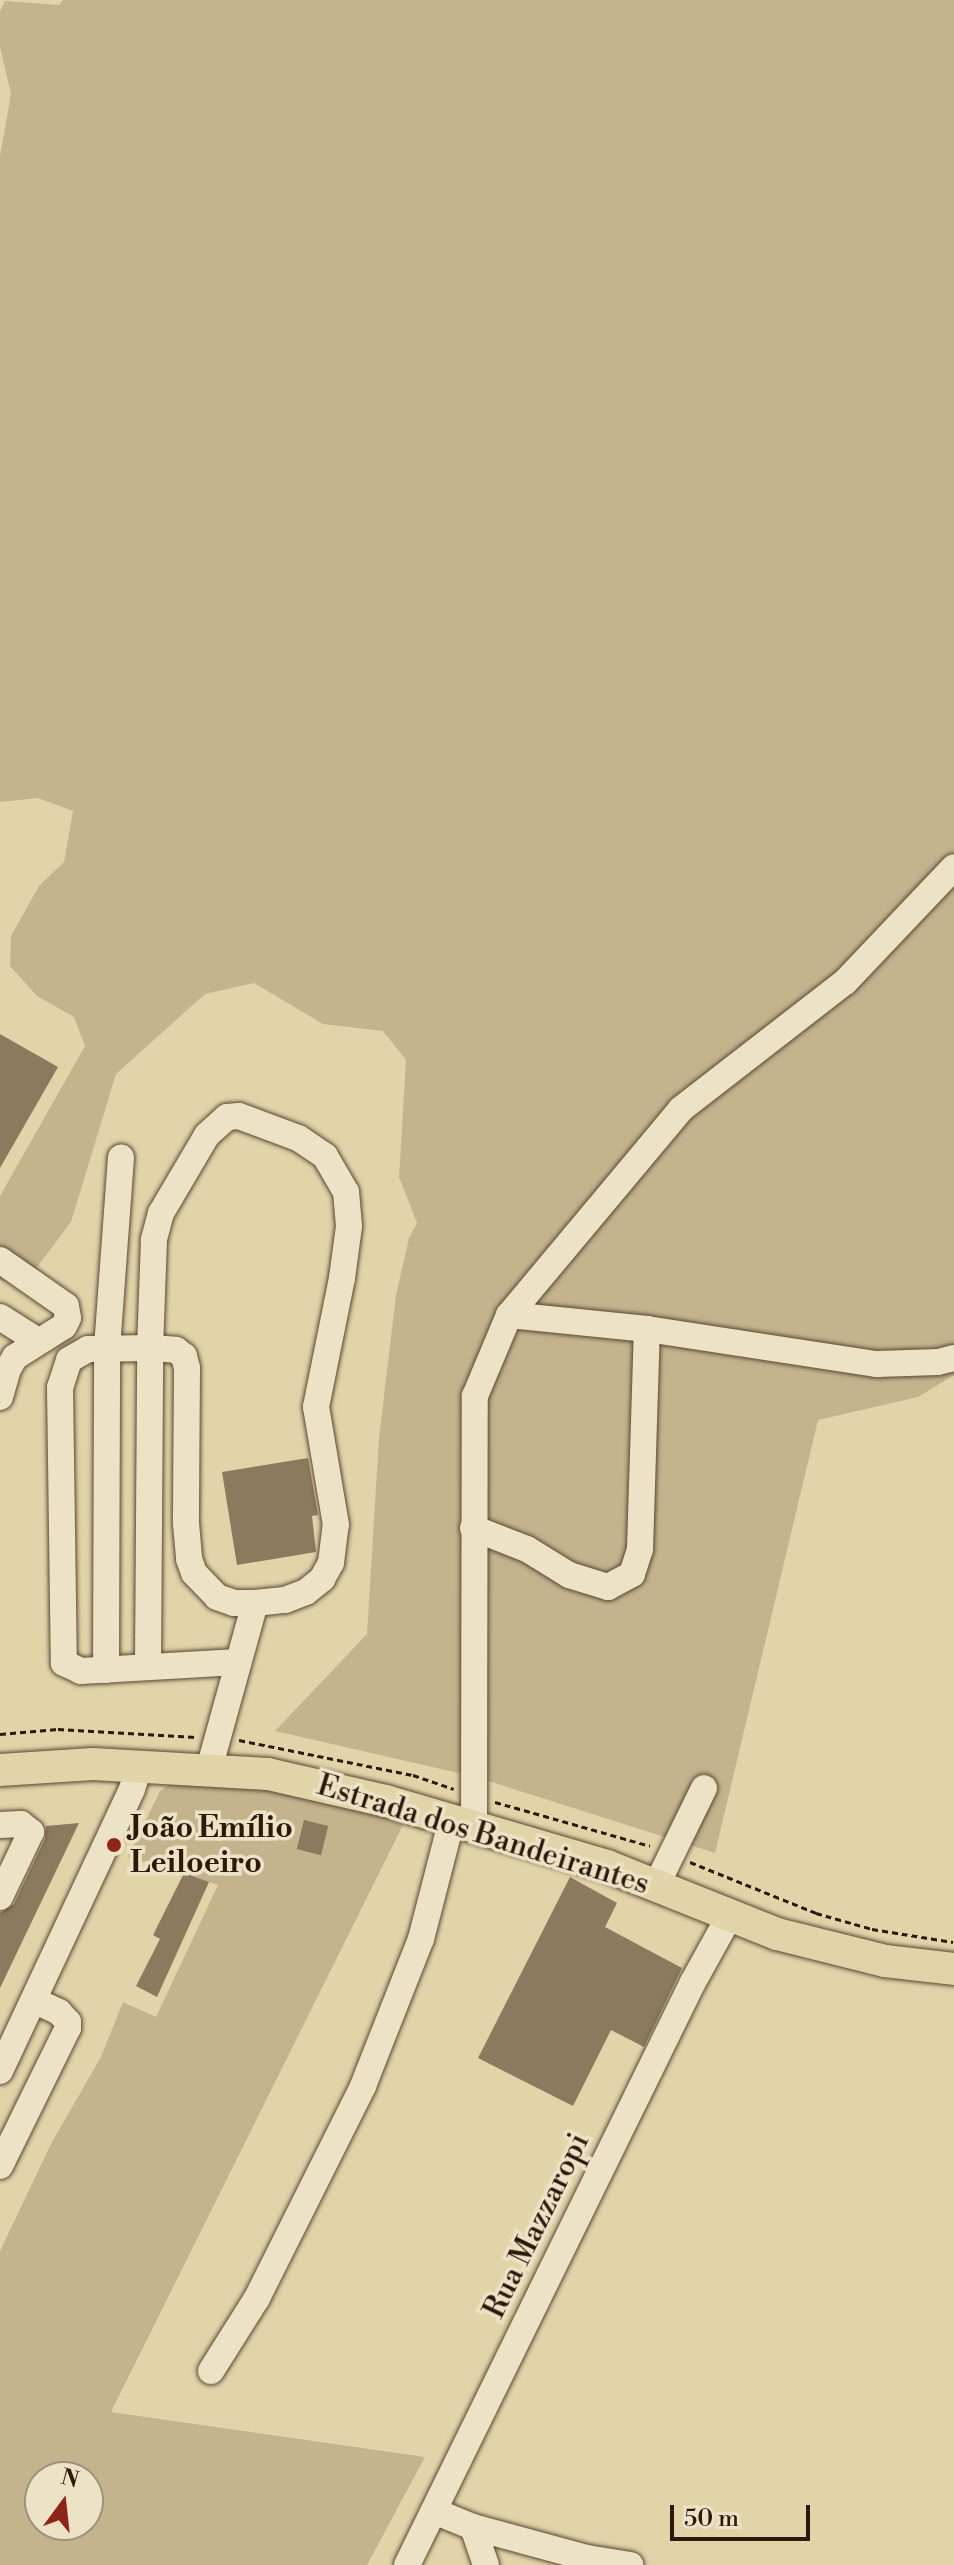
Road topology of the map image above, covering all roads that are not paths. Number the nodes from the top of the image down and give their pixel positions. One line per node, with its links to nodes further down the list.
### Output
1 (954, 867): 4 (street)
2 (121, 1158): 8 (street)
3 (0, 1260): 7 (street)
4 (509, 1315): 6 (street); 12 (street)
5 (0, 1317): 7 (street)
6 (647, 1329): 10 (street); 12 (street)
7 (38, 1341): 11 (street)
8 (107, 1348): 9 (street); 16 (street); 16 (street)
9 (150, 1348): 13 (street); 13 (street); 15 (street)
10 (954, 1358)
11 (0, 1397)
12 (473, 1528): 21 (street)
13 (255, 1603): 14 (street)
14 (238, 1662): 15 (street); 18 (street)
15 (148, 1667): 16 (street)
16 (106, 1670)
17 (140, 1765): 18 (main road, Estrada dos Bandeirantes); 19 (main road, Estrada dos Bandeirantes); 27 (street)
18 (209, 1769): 21 (main road, Estrada dos Bandeirantes)
19 (0, 1770)
20 (704, 1788): 23 (street)
21 (463, 1823): 23 (main road, Estrada dos Bandeirantes); 30 (street)
22 (0, 1825): 24 (street)
23 (656, 1886): 25 (main road, Estrada dos Bandeirantes)
24 (0, 1897)
25 (729, 1917): 26 (main road, Estrada dos Bandeirantes); 31 (street, Rua Mazzaropi)
26 (954, 1969)
27 (35, 2001): 28 (street); 29 (street)
28 (0, 2071)
29 (0, 2166)
30 (211, 2371)
31 (434, 2511): 32 (street); 33 (street, Rua Mazzaropi)
32 (473, 2527): 34 (street); 35 (street)
33 (407, 2565)
34 (486, 2565)
35 (630, 2565)

